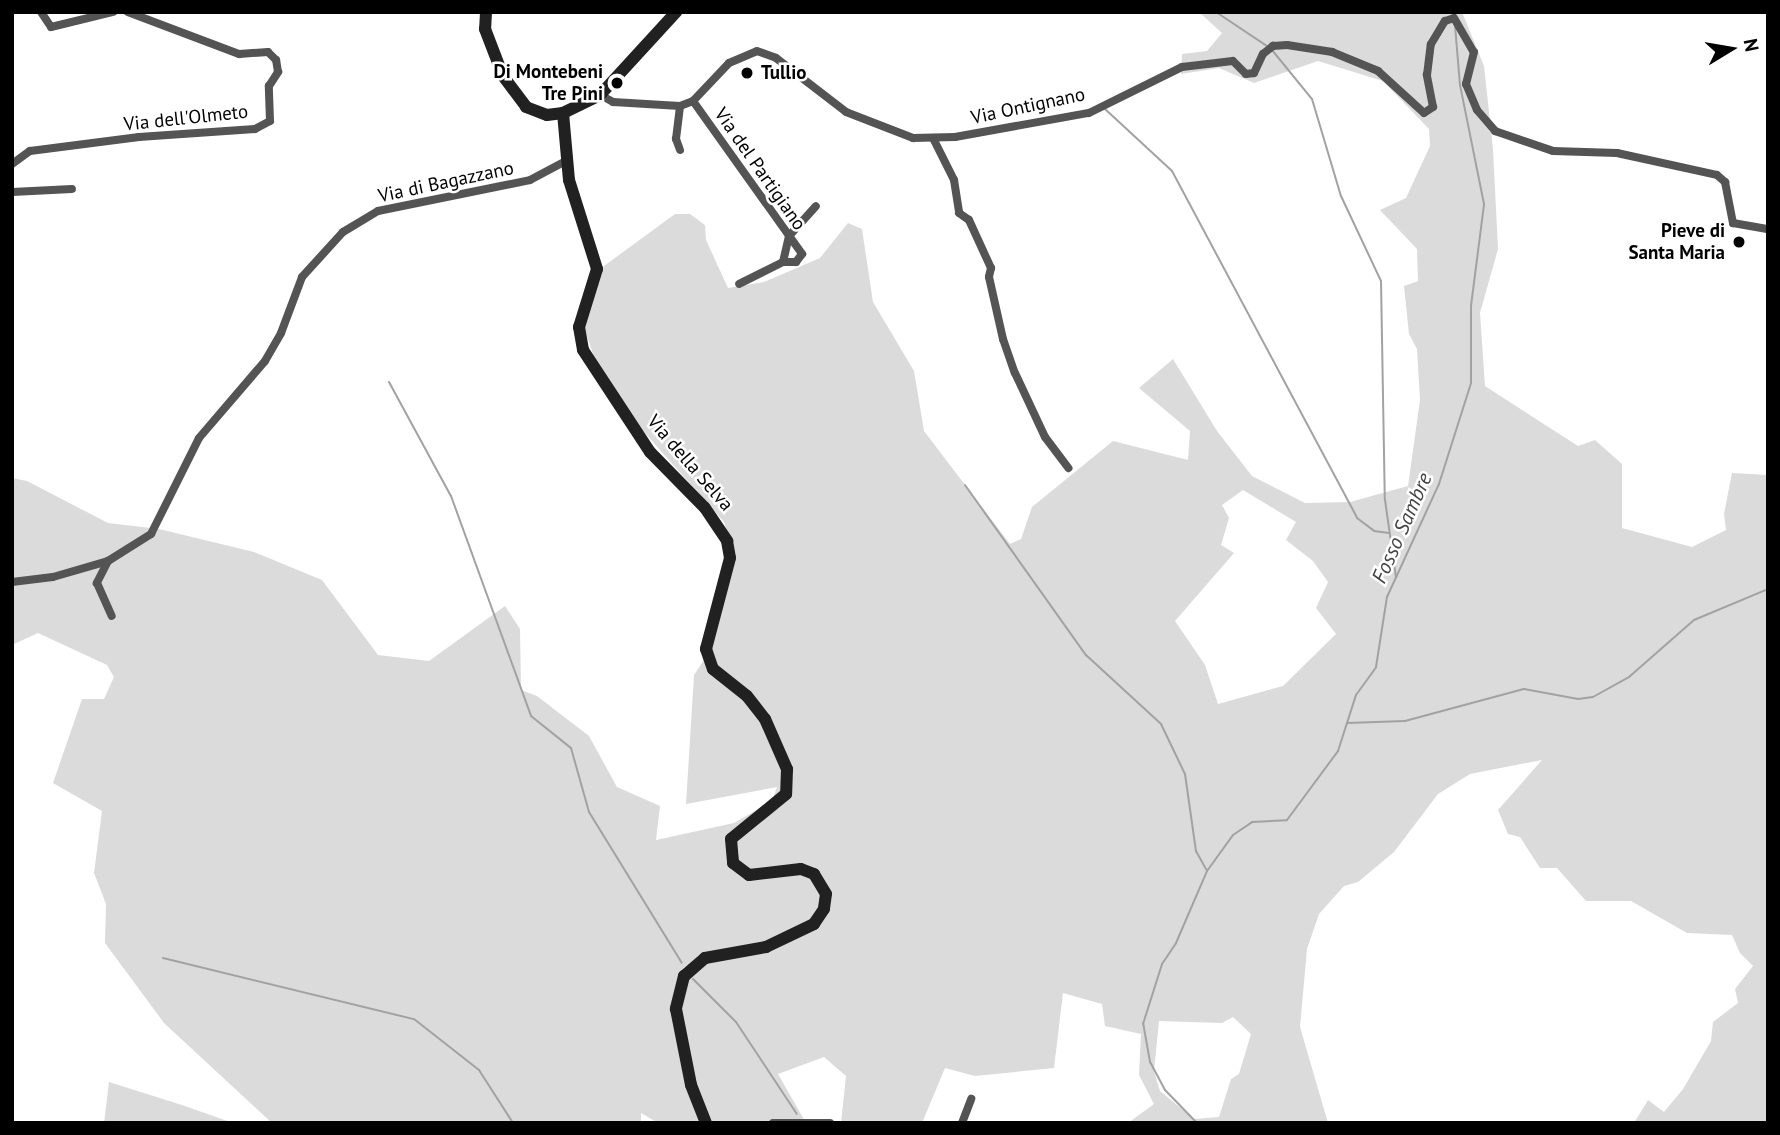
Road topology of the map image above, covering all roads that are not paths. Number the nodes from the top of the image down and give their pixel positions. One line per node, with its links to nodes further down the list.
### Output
1 (41, 12): 2 (street)
2 (113, 12)
3 (128, 12): 13 (street, Via dell'Olmeto)
4 (486, 12): 9 (street)
5 (676, 12): 6 (street)
6 (600, 95): 8 (street, Via Ontignano); 9 (street)
7 (693, 101): 8 (street, Via Ontignano); 10 (street, Via Ontignano); 18 (street, Via del Partigiano)
8 (680, 106): 11 (street)
9 (563, 113): 12 (street, Via della Selva)
10 (933, 138): 17 (street, Via Ontignano); 21 (street)
11 (680, 150)
12 (565, 161): 22 (street, Via di Bagazzano); 26 (street, Via della Selva)
13 (12, 164)
14 (72, 189): 15 (street)
15 (12, 192)
16 (816, 206): 18 (street)
17 (1768, 229)
18 (789, 236): 19 (street); 19 (street, Via del Partigiano)
19 (783, 262): 20 (street)
20 (739, 284)
21 (1068, 468)
22 (108, 561): 23 (street, Via di Bagazzano); 24 (street)
23 (12, 582)
24 (112, 617)
25 (971, 1099): 29 (street)
26 (706, 1123)
27 (773, 1123): 28 (street)
28 (830, 1123)
29 (962, 1123)

